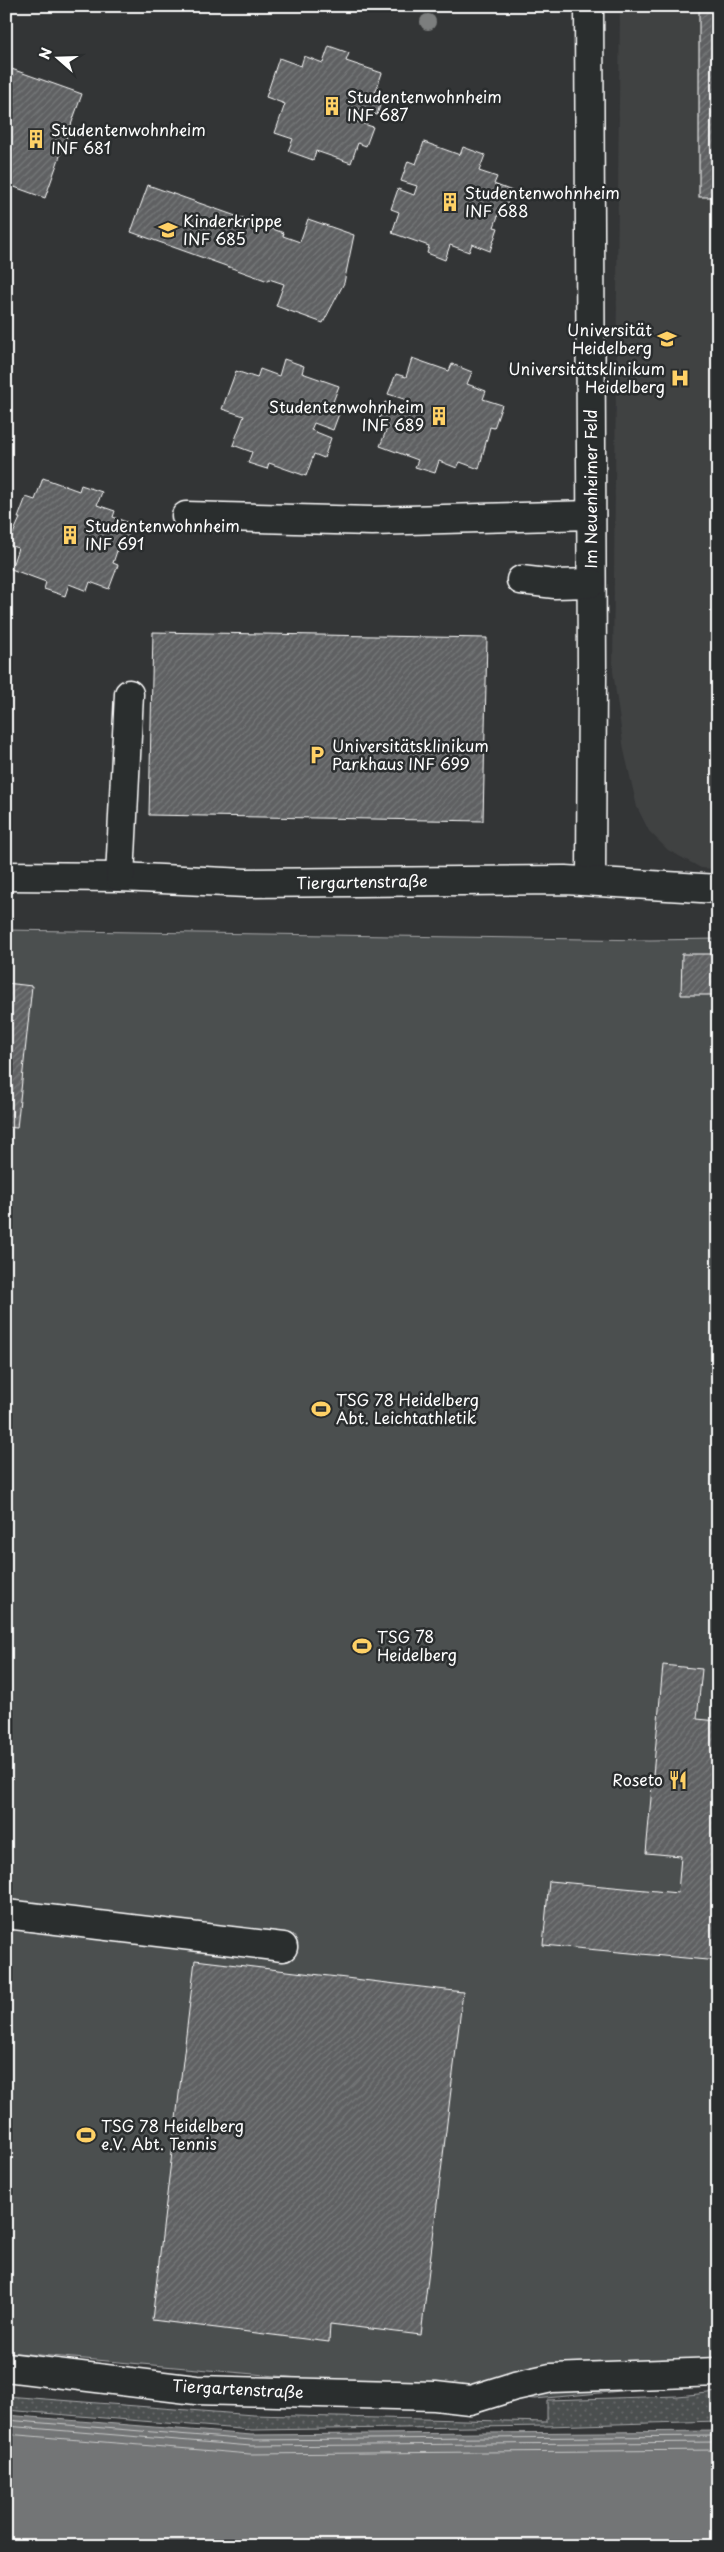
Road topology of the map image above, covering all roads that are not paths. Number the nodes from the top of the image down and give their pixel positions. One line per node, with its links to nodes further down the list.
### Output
1 (589, 6): 2 (street, Im Neuenheimer Feld)
2 (591, 515): 3 (street); 5 (street, Im Neuenheimer Feld)
3 (186, 516)
4 (520, 580): 5 (street)
5 (591, 583): 9 (street, Im Neuenheimer Feld)
6 (129, 694): 8 (street)
7 (6, 876): 8 (street, Tiergartenstraße)
8 (120, 877): 9 (street, Tiergartenstraße)
9 (590, 881): 10 (street, Tiergartenstraße)
10 (718, 888)
11 (6, 1914): 12 (street)
12 (283, 1947)
13 (6, 2367): 14 (street, Tiergartenstraße)
14 (718, 2372)

